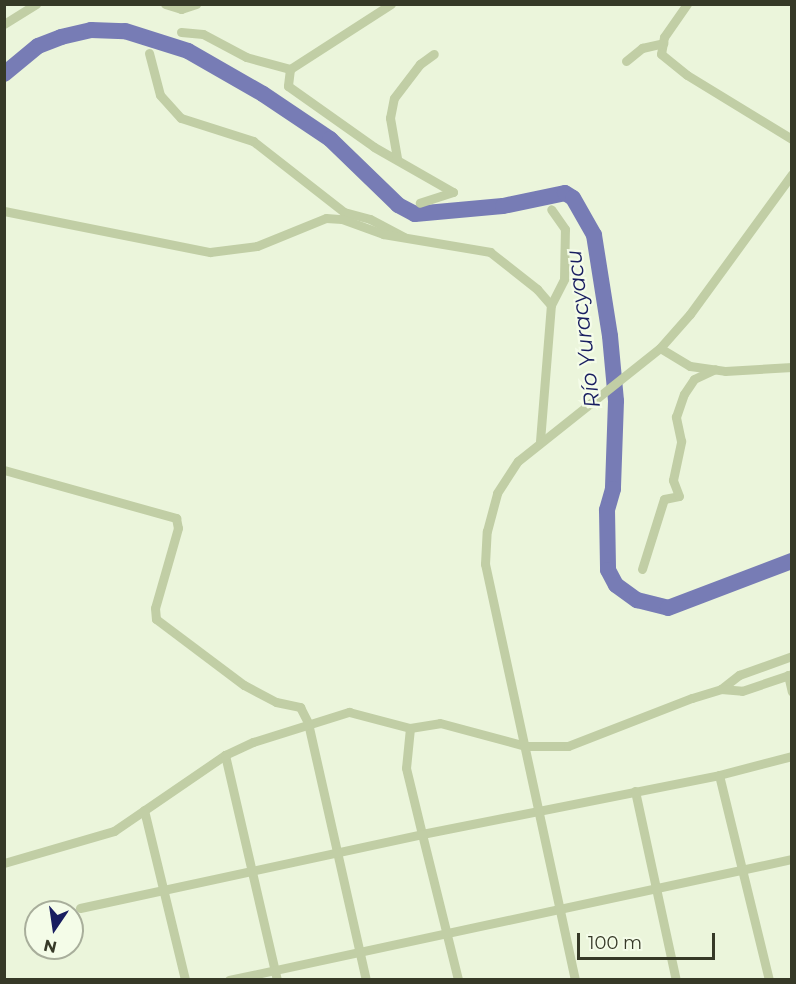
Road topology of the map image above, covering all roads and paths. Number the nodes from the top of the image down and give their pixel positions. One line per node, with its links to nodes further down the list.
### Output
1 (36, 4): 6 (street)
2 (165, 4): 3 (street)
3 (196, 4)
4 (391, 4): 12 (street)
5 (685, 5): 8 (street)
6 (4, 24)
7 (181, 32): 12 (street)
8 (663, 43): 11 (street); 13 (street)
9 (149, 53): 19 (street)
10 (434, 54): 14 (street)
11 (626, 61)
12 (290, 69): 14 (street)
13 (792, 139)
14 (397, 158): 16 (street)
15 (792, 174): 21 (street)
16 (420, 203)
17 (551, 209): 20 (street)
18 (4, 211): 19 (street)
19 (405, 239): 20 (street)
20 (551, 306): 24 (street)
21 (660, 348): 23 (street); 24 (street)
22 (792, 367): 23 (street)
23 (716, 369): 26 (street)
24 (540, 441): 33 (street)
25 (4, 470): 31 (street)
26 (642, 569)
27 (792, 656): 29 (street)
28 (790, 674): 29 (street); 30 (street)
29 (721, 689): 33 (street)
30 (792, 692)
31 (308, 723): 32 (street); 34 (street); 41 (street)
32 (410, 728): 33 (street); 40 (street)
33 (526, 746): 39 (street)
34 (225, 755): 38 (street); 45 (street)
35 (792, 756): 36 (street)
36 (719, 775): 37 (street); 44 (street)
37 (635, 791): 39 (street); 46 (street)
38 (144, 810): 43 (street); 47 (street)
39 (539, 810): 40 (street); 49 (street)
40 (422, 834): 41 (street); 50 (street)
41 (338, 851): 45 (street); 51 (street)
42 (792, 859): 44 (street)
43 (4, 863)
44 (740, 871): 46 (street); 59 (street)
45 (252, 872): 47 (street); 52 (street)
46 (657, 887): 49 (street); 58 (street)
47 (161, 893): 48 (street); 53 (street)
48 (84, 907)
49 (561, 909): 50 (street); 57 (street)
50 (449, 932): 51 (street); 56 (street)
51 (361, 952): 52 (street); 55 (street)
52 (276, 975): 54 (street)
53 (185, 980)
54 (229, 980)
55 (366, 980)
56 (458, 980)
57 (575, 980)
58 (676, 980)
59 (769, 980)

